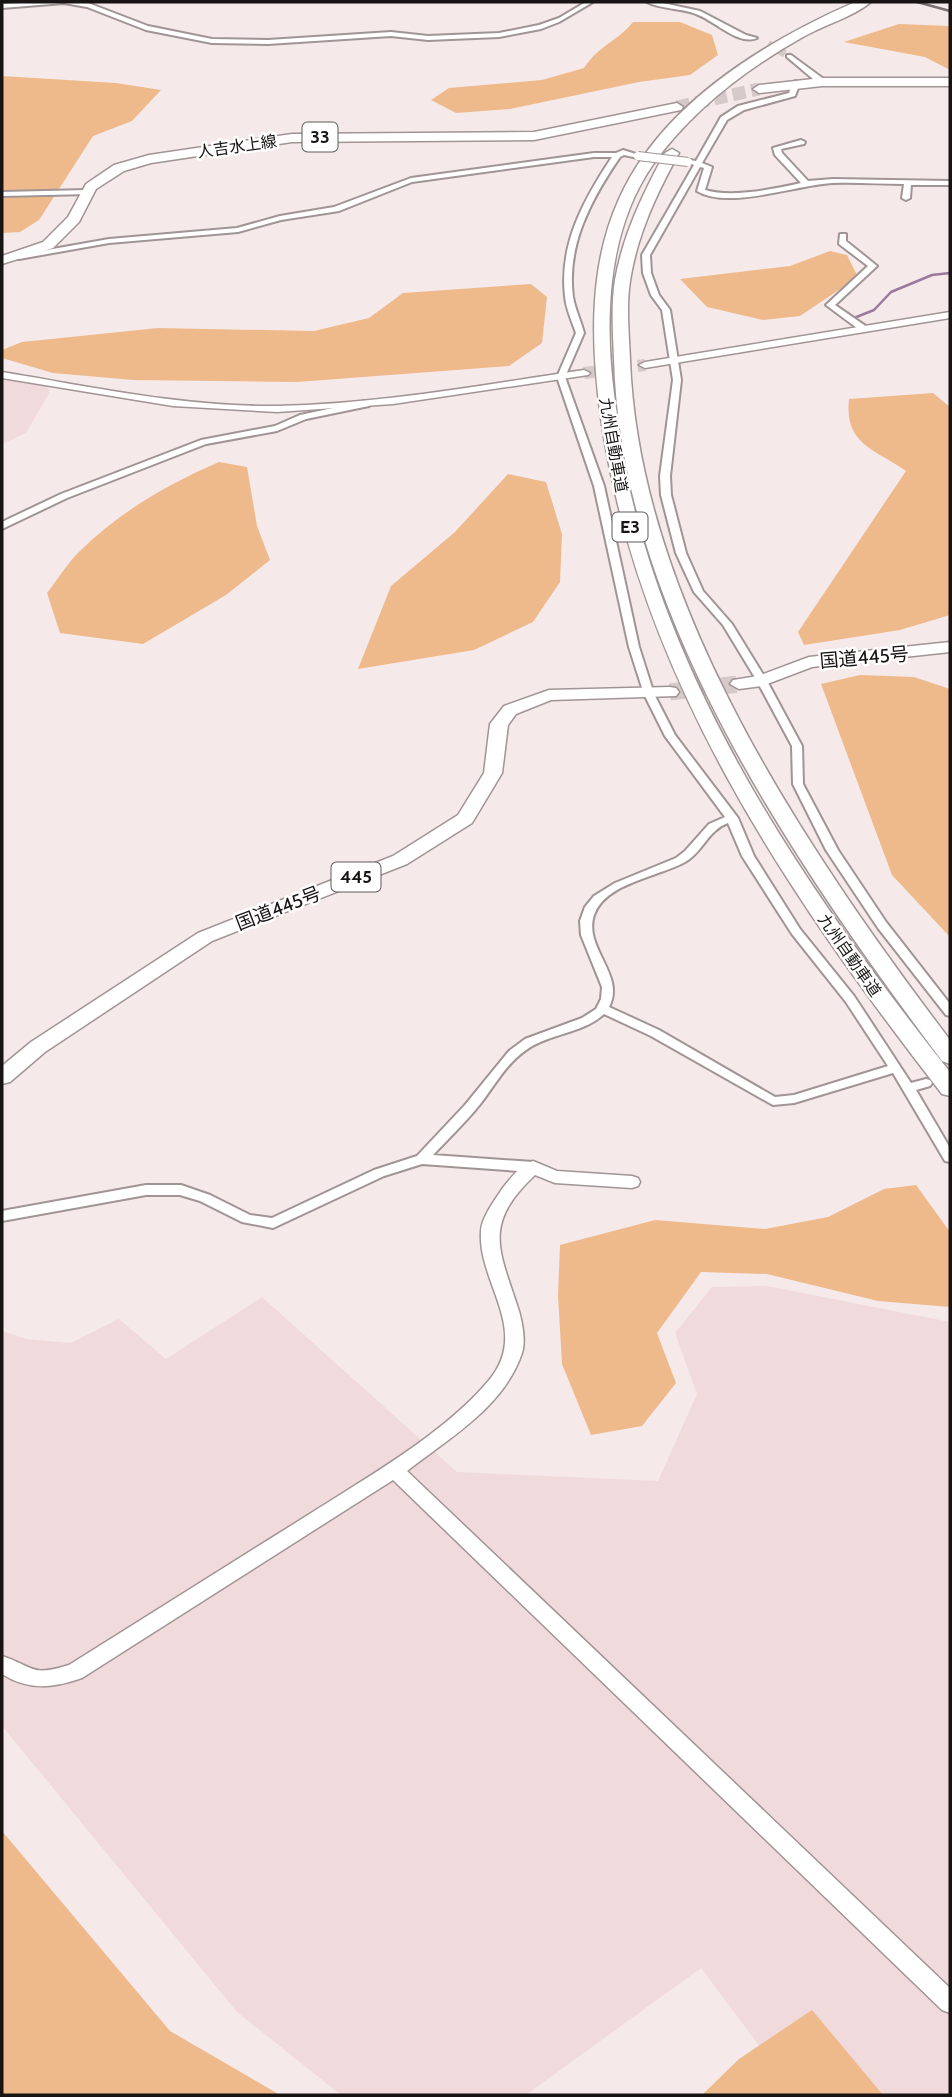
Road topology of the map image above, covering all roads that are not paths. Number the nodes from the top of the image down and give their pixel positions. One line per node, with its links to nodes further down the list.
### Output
1 (65, 2): 2 (street); 7 (street)
2 (590, 2)
3 (650, 2): 4 (street)
4 (689, 2)
5 (865, 2): 47 (highway, 九州自動車道 / E3)
6 (882, 2): 42 (highway, 九州自動車道 / E3)
7 (2, 6)
8 (789, 56): 9 (street)
9 (822, 82): 10 (main road); 11 (main road)
10 (950, 82)
11 (796, 83): 12 (main road); 16 (street)
12 (759, 89)
13 (677, 107): 20 (main road, 人吉水上線 / 33)
14 (801, 142): 19 (street)
15 (617, 155): 16 (street, bridge); 24 (street); 31 (street)
16 (697, 163): 19 (street); 27 (street)
17 (908, 182): 18 (street); 19 (street); 22 (street)
18 (950, 183)
19 (806, 184)
20 (88, 192): 21 (street); 24 (main road, 人吉水上線 / 33)
21 (2, 194)
22 (906, 198)
23 (844, 236): 26 (street)
24 (8, 259)
25 (950, 315): 26 (street)
26 (864, 330): 27 (street)
27 (674, 361): 28 (street); 35 (street)
28 (645, 365)
29 (584, 373): 31 (street)
30 (2, 375): 32 (street)
31 (561, 377): 32 (street); 38 (street)
32 (366, 404): 33 (street)
33 (2, 526)
34 (950, 648): 35 (main road, 国道445号)
35 (762, 681): 36 (main road, 国道445号); 41 (street)
36 (739, 684)
37 (670, 692): 38 (main road, 国道445号 / 445)
38 (649, 694): 39 (street); 44 (main road, 国道445号 / 445)
39 (732, 818): 40 (street); 43 (street)
40 (603, 1009): 43 (street); 49 (street)
41 (950, 1012)
42 (950, 1056)
43 (896, 1068): 46 (street)
44 (2, 1077)
45 (926, 1083): 46 (street)
46 (909, 1088): 48 (street)
47 (950, 1088)
48 (950, 1158)
49 (422, 1159): 50 (street); 52 (street)
50 (533, 1167): 51 (street); 53 (street)
51 (632, 1182)
52 (2, 1216)
53 (394, 1469): 54 (street); 55 (street)
54 (2, 1664)
55 (950, 2003)

